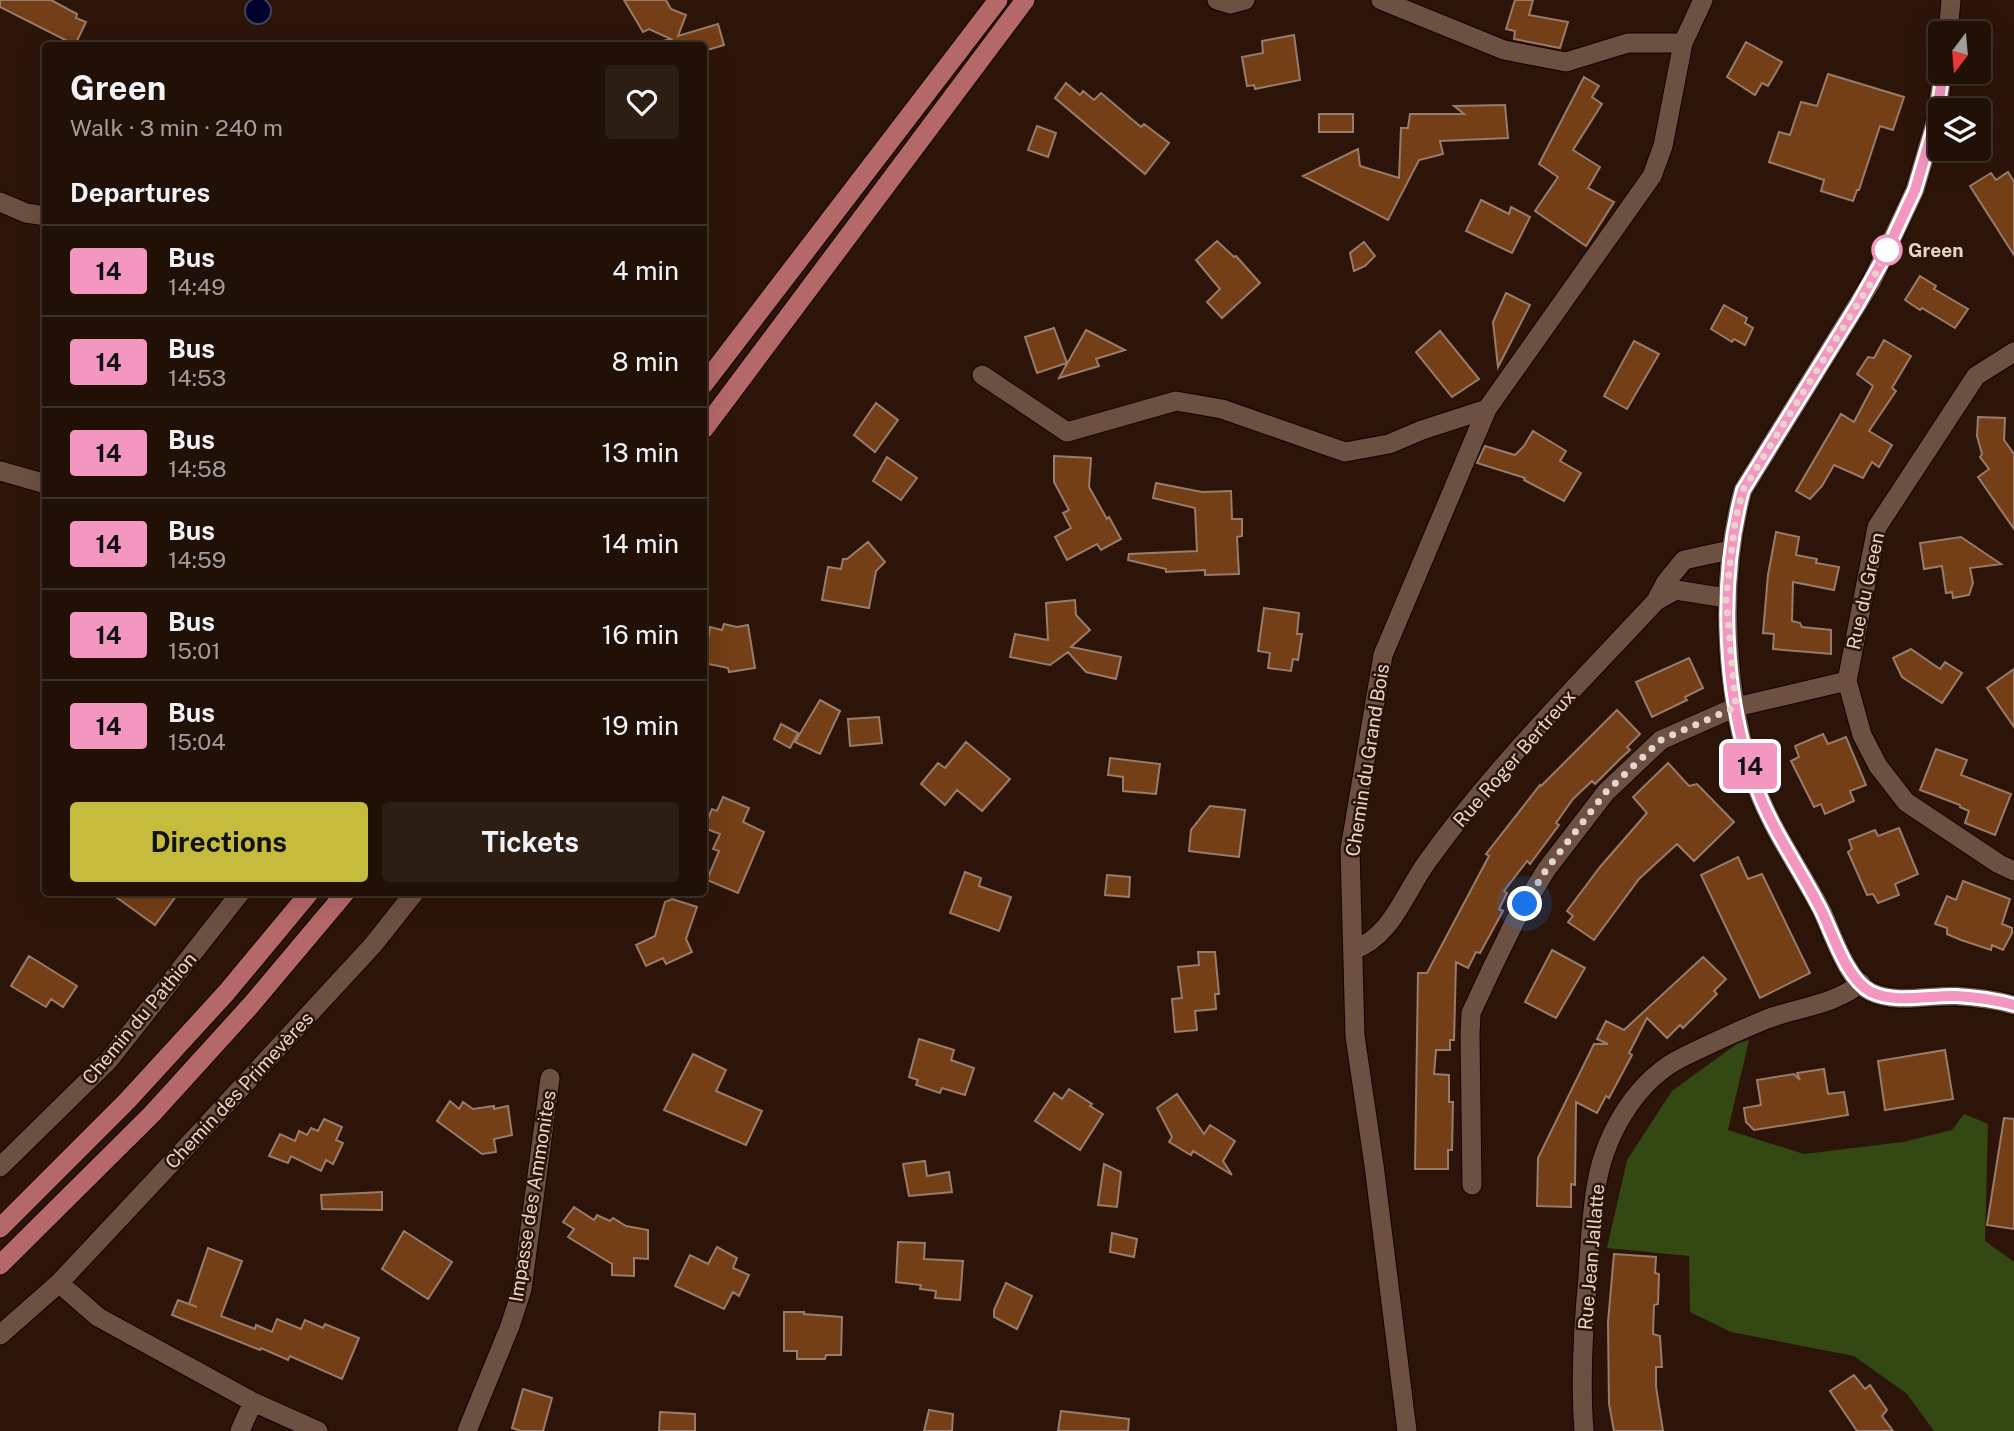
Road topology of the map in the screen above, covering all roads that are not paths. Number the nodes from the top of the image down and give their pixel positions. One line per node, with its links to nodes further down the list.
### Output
1 (998, 0): 15 (main road)
2 (1025, 0): 17 (main road)
3 (1217, 0): 4 (street)
4 (1245, 0)
5 (1381, 0): 9 (street)
6 (1703, 0): 9 (street, Chemin du Grand Bois)
7 (1951, 0): 8 (street)
8 (1949, 21)
9 (1683, 43): 16 (street, Chemin du Grand Bois)
10 (1941, 84): 20 (street)
11 (0, 202): 12 (street)
12 (42, 215)
13 (2014, 352): 23 (street, Rue du Green)
14 (982, 374): 16 (street)
15 (707, 380)
16 (1488, 409): 30 (street, Chemin du Grand Bois)
17 (707, 425)
18 (0, 471): 19 (street)
19 (42, 483)
20 (1730, 550): 21 (street); 22 (street, Rue Roger Bertreux)
21 (1726, 598): 22 (street); 24 (street)
22 (1656, 601): 30 (street, Rue Roger Bertreux)
23 (1847, 681): 24 (street); 25 (street)
24 (1736, 707): 31 (street); 35 (street)
25 (2014, 871)
26 (238, 896): 34 (street, Chemin du Pathion)
27 (307, 896): 36 (main road)
28 (343, 896): 37 (main road)
29 (412, 896): 38 (street, Chemin des Primevères)
30 (1353, 950): 44 (street, Chemin du Grand Bois)
31 (1860, 983): 32 (street); 45 (street, Rue Jean Jallatte)
32 (2014, 1005)
33 (550, 1078): 43 (street, Impasse des Ammonites)
34 (0, 1167)
35 (1472, 1185)
36 (0, 1228)
37 (0, 1265)
38 (59, 1283): 39 (street, Chemin des Primevères); 40 (street)
39 (0, 1335)
40 (253, 1402): 41 (street); 42 (street)
41 (240, 1431)
42 (318, 1431)
43 (467, 1431)
44 (1407, 1431)
45 (1584, 1431)

